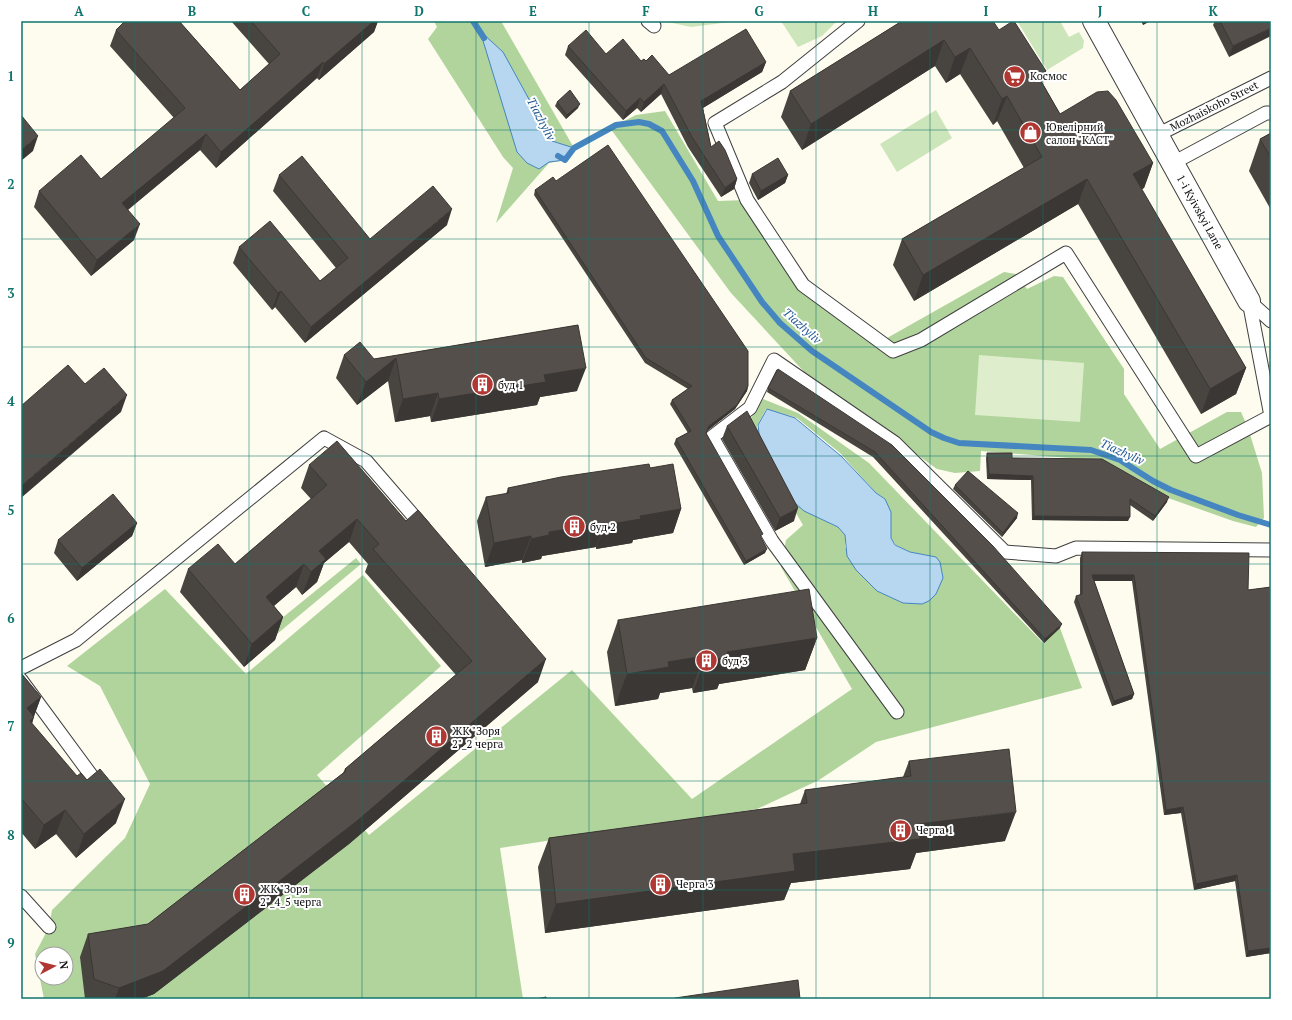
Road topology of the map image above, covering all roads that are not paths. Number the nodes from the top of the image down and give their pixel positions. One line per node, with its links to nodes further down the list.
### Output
1 (858, 21): 9 (lane)
2 (1094, 21): 5 (street, 1-i Kyivskyi Lane)
3 (1271, 78): 5 (lane, Mozhaiskoho Street)
4 (1271, 113): 6 (lane)
5 (1157, 135): 6 (street, 1-i Kyivskyi Lane)
6 (1173, 163): 7 (street, 1-i Kyivskyi Lane)
7 (1249, 301): 8 (lane); 9 (lane, 1-i Kyivskyi Lane)
8 (1271, 321)
9 (1271, 416)
10 (433, 538): 12 (lane)
11 (1271, 550): 14 (lane)
12 (21, 668)
13 (21, 680): 15 (lane)
14 (897, 712)
15 (103, 791)
16 (21, 896): 17 (lane)
17 (48, 927)

